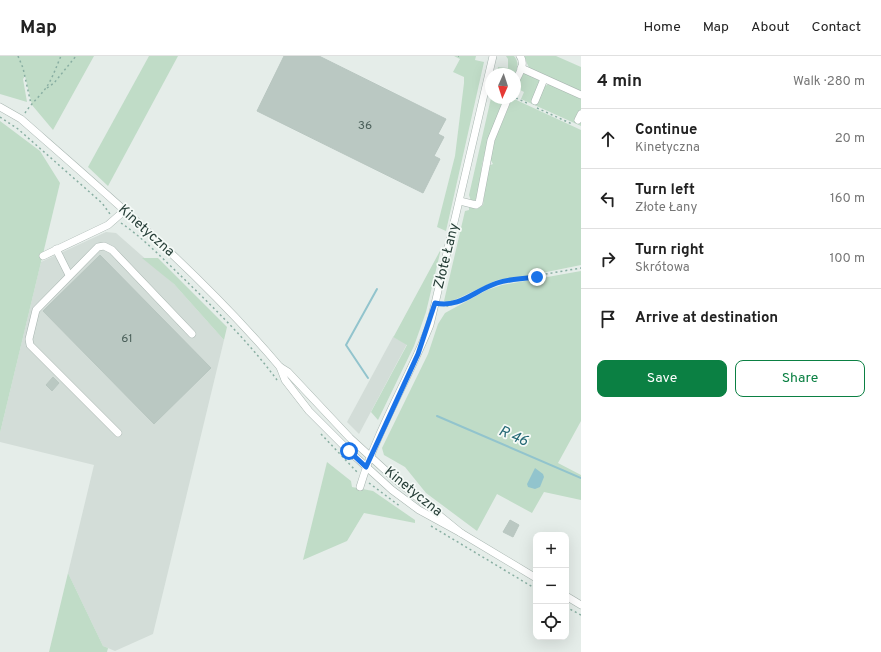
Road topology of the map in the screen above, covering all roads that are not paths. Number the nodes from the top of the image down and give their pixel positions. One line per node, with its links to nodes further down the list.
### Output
1 (520, 56): 3 (street)
2 (493, 58): 9 (street, Złote Łany)
3 (521, 68): 4 (street)
4 (544, 79): 5 (street); 6 (street)
5 (581, 95)
6 (535, 101)
7 (506, 104): 9 (street)
8 (0, 107): 10 (street, Kinetyczna)
9 (460, 201): 17 (street, Złote Łany)
10 (124, 211): 11 (street); 15 (street, Kinetyczna)
11 (56, 249): 12 (street); 13 (street)
12 (42, 256)
13 (69, 276): 14 (street); 16 (street)
14 (192, 334)
15 (280, 367): 17 (street, Kinetyczna); 18 (street, Kinetyczna)
16 (118, 433)
17 (370, 456): 18 (street, Złote Łany); 20 (street, Kinetyczna)
18 (366, 467): 19 (street, Złote Łany); 20 (street, Kinetyczna)
19 (360, 487)
20 (461, 532): 21 (street, Kinetyczna)
21 (533, 576)
22 (569, 598): 23 (street)
23 (581, 605)

